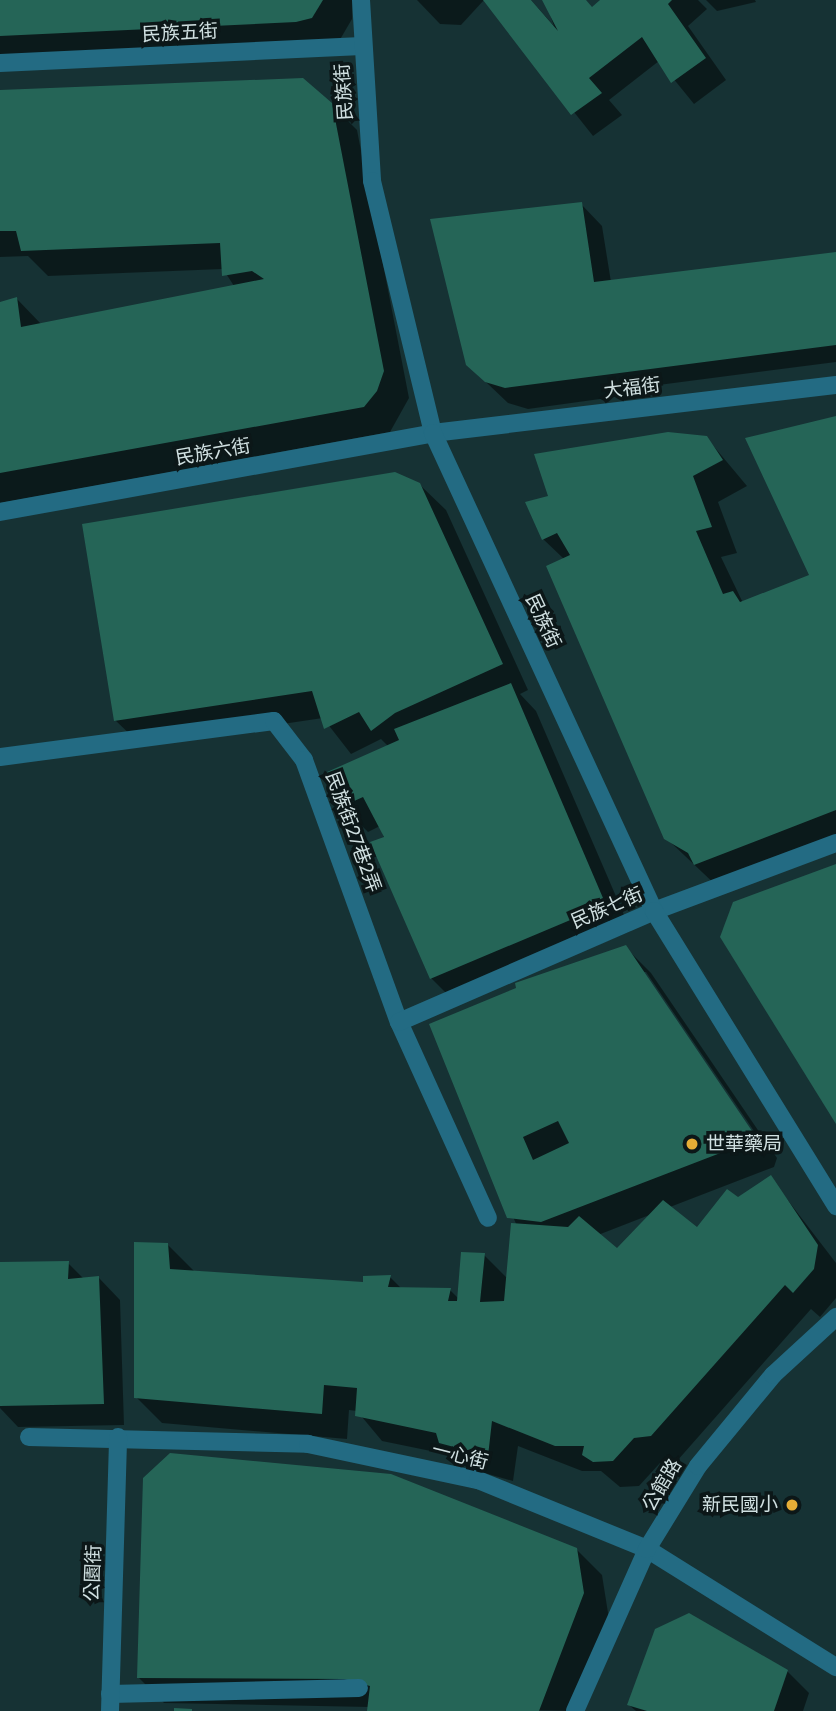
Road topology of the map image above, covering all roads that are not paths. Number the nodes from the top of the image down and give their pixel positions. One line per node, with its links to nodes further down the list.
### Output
1 (361, 0): 2 (street, 民族街)
2 (362, 46): 3 (street, 民族五街); 5 (street, 民族街)
3 (0, 62)
4 (836, 385): 5 (street, 大福街)
5 (433, 433): 6 (street, 民族六街); 9 (street, 民族街)
6 (0, 512)
7 (0, 757): 10 (street, 民族街27巷2弄)
8 (836, 843): 9 (street, 民族七街)
9 (654, 911): 10 (street, 民族七街); 11 (street, 民族街)
10 (399, 1022): 12 (street, 民族街27巷2弄)
11 (836, 1206)
12 (488, 1218)
13 (836, 1317): 16 (street, 公館路)
14 (29, 1437): 15 (street, 一心街)
15 (118, 1437): 16 (street, 一心街); 19 (street, 公園街)
16 (647, 1549): 17 (street, 一心街); 20 (street, 公館路)
17 (836, 1667)
18 (359, 1688): 19 (street)
19 (110, 1702)
20 (575, 1711)

